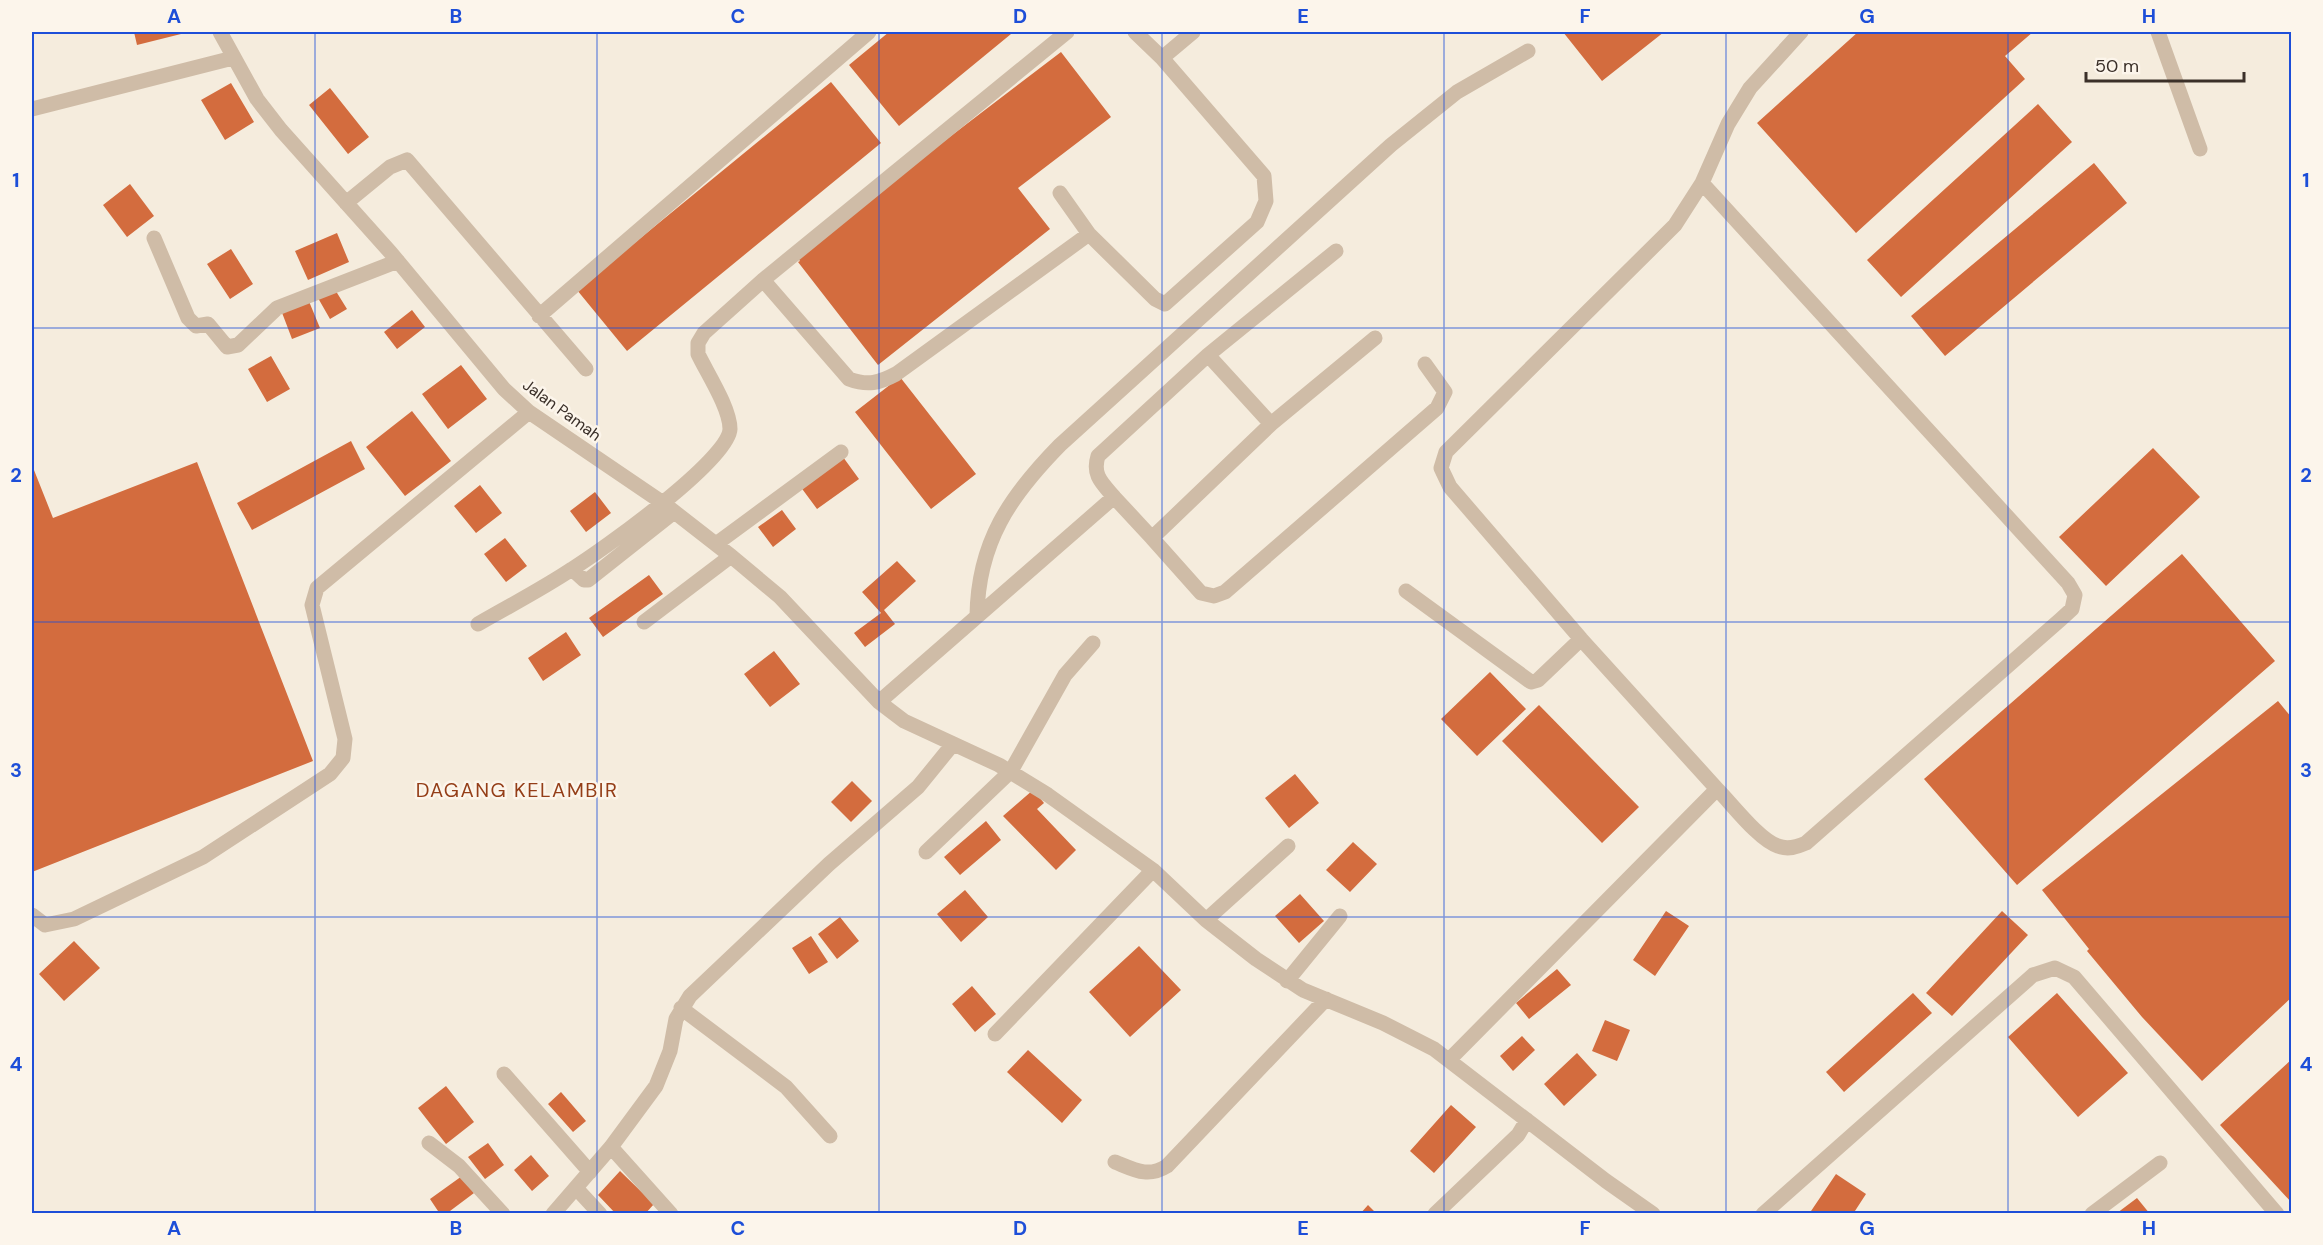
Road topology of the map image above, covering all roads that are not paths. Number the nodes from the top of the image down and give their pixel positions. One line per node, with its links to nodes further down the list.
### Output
1 (220, 32): 9 (street, Jalan Pamah)
2 (869, 32): 21 (street)
3 (1067, 32): 20 (street)
4 (1135, 32): 10 (street)
5 (1193, 32): 10 (street)
6 (1801, 32): 13 (street)
7 (2158, 32): 12 (street)
8 (1528, 51): 35 (street)
9 (233, 58): 11 (street); 15 (street, Jalan Pamah)
10 (1162, 58): 16 (street)
11 (32, 109)
12 (2200, 148)
13 (1702, 183): 38 (street); 43 (street)
14 (1060, 194): 16 (street)
15 (346, 203): 19 (street, Jalan Pamah); 21 (street)
16 (1089, 234): 20 (street)
17 (154, 238): 19 (street)
18 (1336, 251): 23 (street)
19 (398, 261): 26 (street, Jalan Pamah)
20 (764, 280): 30 (street)
21 (540, 316): 25 (street)
22 (1375, 338): 27 (street)
23 (1208, 355): 27 (street); 29 (street)
24 (1425, 364): 31 (street)
25 (586, 369)
26 (529, 412): 30 (street, Jalan Pamah); 47 (street)
27 (1271, 424): 31 (street)
28 (841, 452): 32 (street)
29 (1114, 497): 31 (street); 35 (street)
30 (669, 508): 32 (street, Jalan Pamah); 37 (street)
31 (1152, 538)
32 (716, 544): 33 (street, Jalan Pamah)
33 (731, 556): 36 (street); 40 (street, Jalan Pamah)
34 (1406, 591): 38 (street)
35 (977, 616): 40 (street)
36 (644, 622)
37 (478, 624)
38 (1581, 639): 43 (street)
39 (1093, 643): 42 (street)
40 (879, 702): 41 (street, Jalan Pamah)
41 (953, 744): 42 (street, Jalan Pamah); 52 (street)
42 (1011, 771): 45 (street); 46 (street, Jalan Pamah)
43 (1717, 789): 54 (street)
44 (1288, 846): 49 (street)
45 (927, 852)
46 (1153, 870): 49 (street, Jalan Pamah); 53 (street)
47 (32, 915)
48 (1341, 916): 50 (street)
49 (1206, 920): 50 (street, Jalan Pamah)
50 (1287, 981): 51 (street, Jalan Pamah)
51 (1326, 999): 54 (street, Jalan Pamah); 60 (street)
52 (681, 1008): 57 (street); 59 (street)
53 (995, 1034)
54 (1450, 1059): 56 (street, Jalan Pamah)
55 (504, 1074): 62 (street)
56 (1527, 1120): 68 (street); 69 (street, Jalan Pamah)
57 (830, 1136)
58 (429, 1143): 64 (street)
59 (611, 1147): 62 (street); 67 (street)
60 (1115, 1161)
61 (2160, 1163): 71 (street)
62 (590, 1172): 63 (street)
63 (576, 1188): 65 (street); 66 (street)
64 (503, 1214)
65 (553, 1214)
66 (600, 1214)
67 (671, 1214)
68 (1435, 1214)
69 (1653, 1214)
70 (1763, 1214): 72 (street)
71 (2092, 1214)
72 (2277, 1214)

